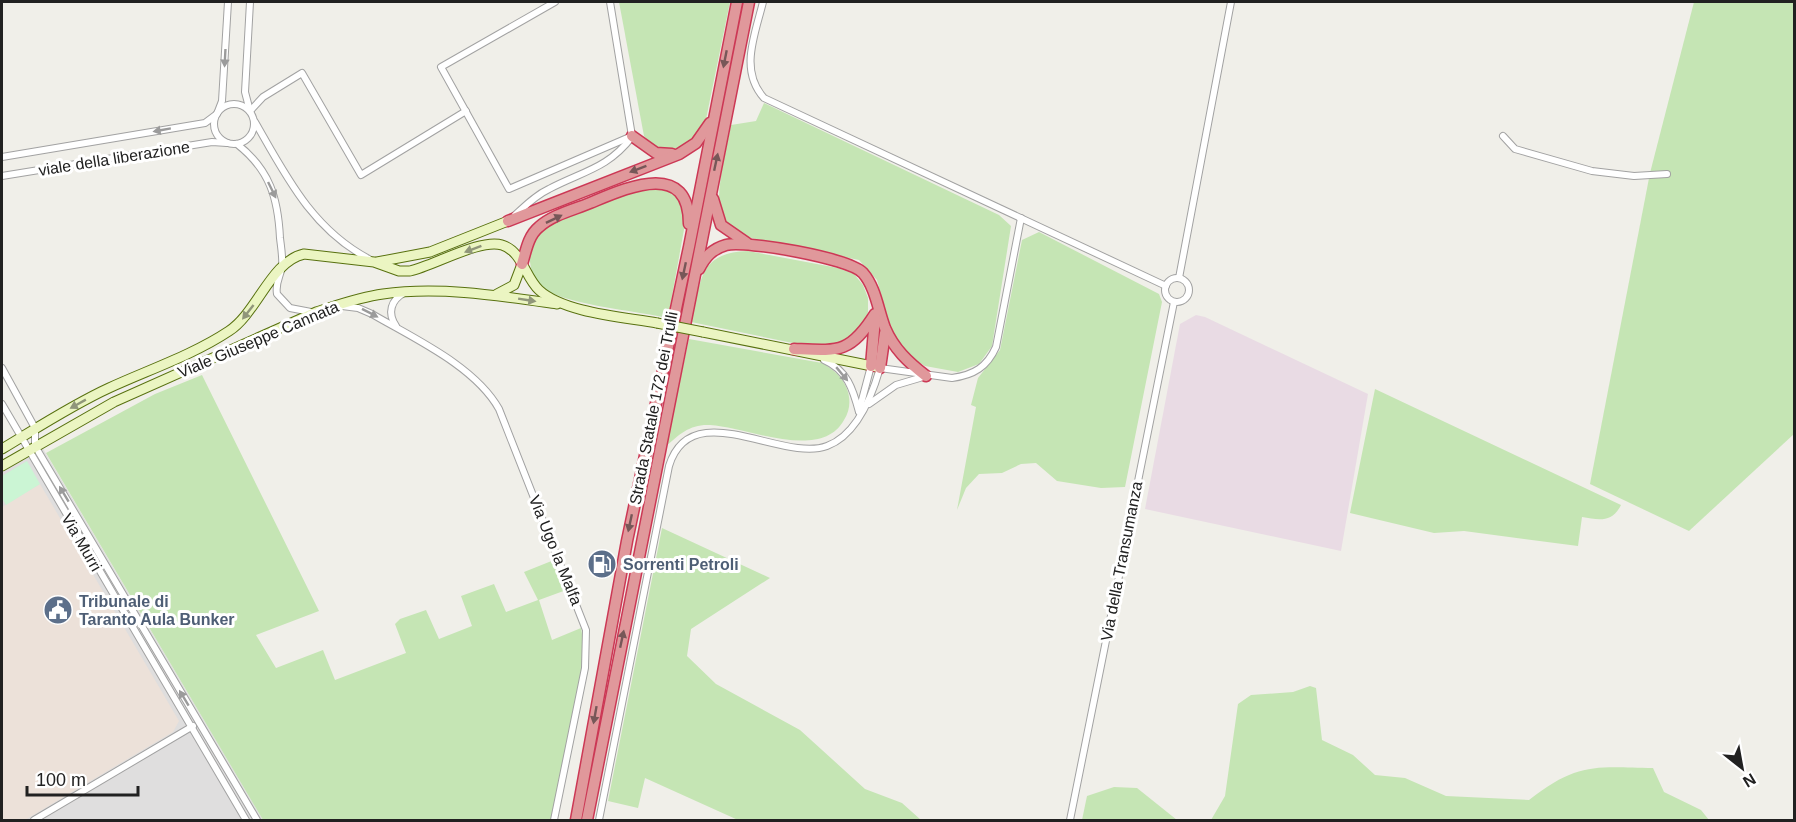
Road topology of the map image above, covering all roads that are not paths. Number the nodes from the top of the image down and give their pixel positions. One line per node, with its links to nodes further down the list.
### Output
1 (228, 2): 12 (street, one-way to 12)
2 (250, 2): 9 (street)
3 (555, 2): 10 (street)
4 (610, 2): 14 (street)
5 (737, 2): 11 (highway, Strada Statale 172 dei Trulli, one-way to 11)
6 (749, 2): 22 (highway, Strada Statale 172 dei Trulli, one-way to 6)
7 (763, 2): 23 (street)
8 (1231, 2): 30 (street)
9 (250, 111): 10 (street); 12 (street); 13 (street)
10 (466, 111): 14 (street)
11 (715, 112): 18 (highway); 26 (highway, Strada Statale 172 dei Trulli)
12 (217, 114): 16 (street); 19 (street, viale della liberazione, one-way to 19)
13 (255, 122): 17 (street); 27 (street)
14 (632, 136): 18 (highway); 24 (street)
15 (1503, 136): 20 (street)
16 (227, 143): 17 (street); 21 (street, viale della liberazione)
17 (237, 144): 29 (street, one-way to 29)
18 (679, 154): 24 (highway, one-way to 24)
19 (2, 157)
20 (1667, 174)
21 (2, 176)
22 (711, 185): 25 (highway); 31 (highway, Strada Statale 172 dei Trulli)
23 (1021, 218): 32 (street); 48 (street)
24 (508, 221): 27 (street)
25 (747, 243): 31 (highway); 35 (highway)
26 (689, 247): 28 (highway, one-way to 26); 63 (highway, Strada Statale 172 dei Trulli, one-way to 63)
27 (374, 262): 28 (street, Viale Giuseppe Cannata, one-way to 27); 29 (street, Viale Giuseppe Cannata)
28 (522, 264): 34 (street); 38 (street, Viale Giuseppe Cannata)
29 (282, 267): 39 (street); 47 (street, Viale Giuseppe Cannata, one-way to 47)
30 (1179, 278): 32 (street); 36 (street)
31 (694, 283): 64 (highway, Strada Statale 172 dei Trulli, one-way to 31)
32 (1166, 286): 36 (street)
33 (406, 292): 34 (street, Viale Giuseppe Cannata); 37 (street, Viale Giuseppe Cannata); 42 (street)
34 (485, 295): 38 (street, Viale Giuseppe Cannata, one-way to 38)
35 (876, 300): 40 (highway); 41 (highway)
36 (1174, 302): 66 (street, Via della Transumanza)
37 (335, 306): 39 (street, Viale Giuseppe Cannata); 42 (street, Via Ugo la Malfa, one-way to 42)
38 (572, 306): 43 (street, bridge)
39 (316, 312): 49 (street, Viale Giuseppe Cannata)
40 (875, 314): 43 (highway); 45 (highway)
41 (885, 327): 45 (highway); 48 (highway)
42 (401, 331): 62 (street, Via Ugo la Malfa)
43 (794, 349): 44 (street)
44 (807, 352): 45 (street); 51 (street, one-way to 51)
45 (875, 367): 48 (street); 51 (street)
46 (2, 368): 52 (street)
47 (153, 368): 49 (street); 52 (street, Viale Giuseppe Cannata, one-way to 52)
48 (926, 376): 51 (street)
49 (159, 381): 54 (street, Viale Giuseppe Cannata)
50 (2, 404): 53 (street)
51 (859, 413): 65 (street)
52 (35, 428): 53 (street, Viale Giuseppe Cannata); 54 (street)
53 (21, 437): 54 (street); 55 (street, Viale Giuseppe Cannata)
54 (32, 448): 56 (street, Viale Giuseppe Cannata); 57 (street, Via Murri, one-way to 54); 58 (street, Via Murri)
55 (2, 449)
56 (2, 466)
57 (199, 722): 58 (street); 61 (street, Via Murri)
58 (191, 727): 59 (street); 60 (street, Via Murri)
59 (34, 820)
60 (246, 820)
61 (257, 820)
62 (554, 820)
63 (576, 820)
64 (587, 820)
65 (599, 820)
66 (1070, 820)

